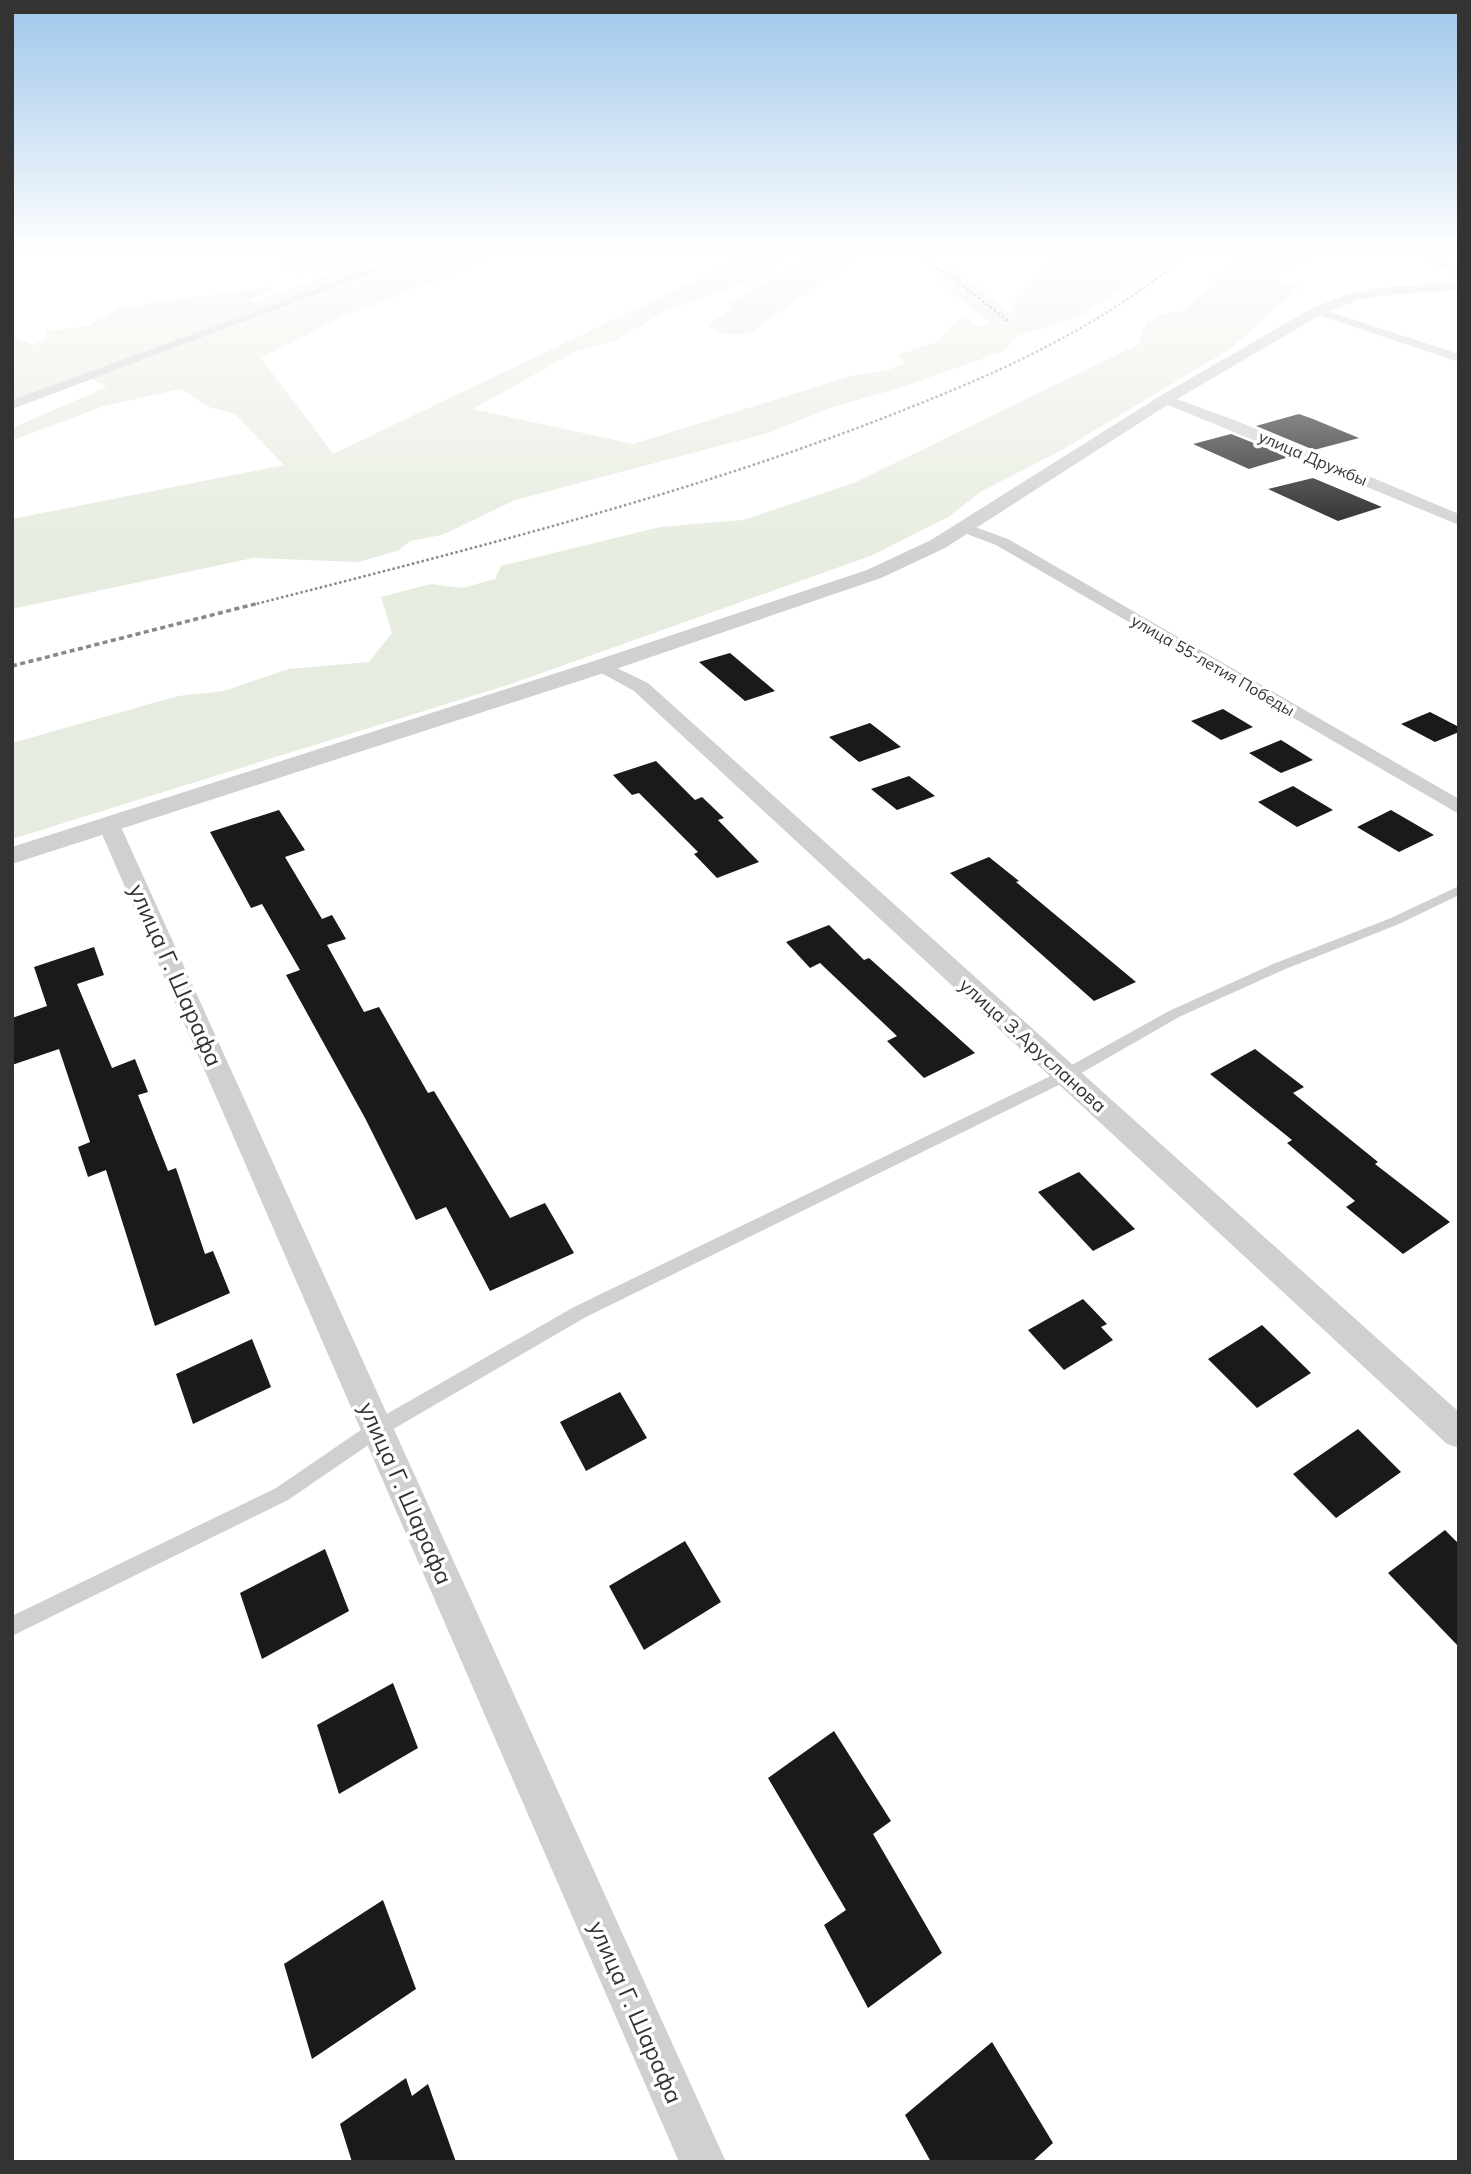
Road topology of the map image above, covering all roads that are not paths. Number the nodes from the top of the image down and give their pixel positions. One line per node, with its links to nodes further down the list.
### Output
1 (146, 355): 4 (street)
2 (1242, 355): 3 (street)
3 (1166, 400): 5 (street, улица Дружбы); 6 (street)
4 (12, 405)
5 (1459, 520)
6 (964, 528): 7 (street); 8 (street, улица 55-летия Победы)
7 (602, 666): 9 (street); 12 (street, улица З.Арусланова)
8 (1459, 808)
9 (109, 825): 10 (street); 13 (street, улица Г. Шарафа)
10 (12, 856)
11 (1459, 890): 12 (lane)
12 (1066, 1075): 13 (lane); 14 (street, улица З.Арусланова)
13 (377, 1429): 15 (lane); 16 (street, улица Г. Шарафа)
14 (1459, 1433)
15 (12, 1626)
16 (703, 2162)

